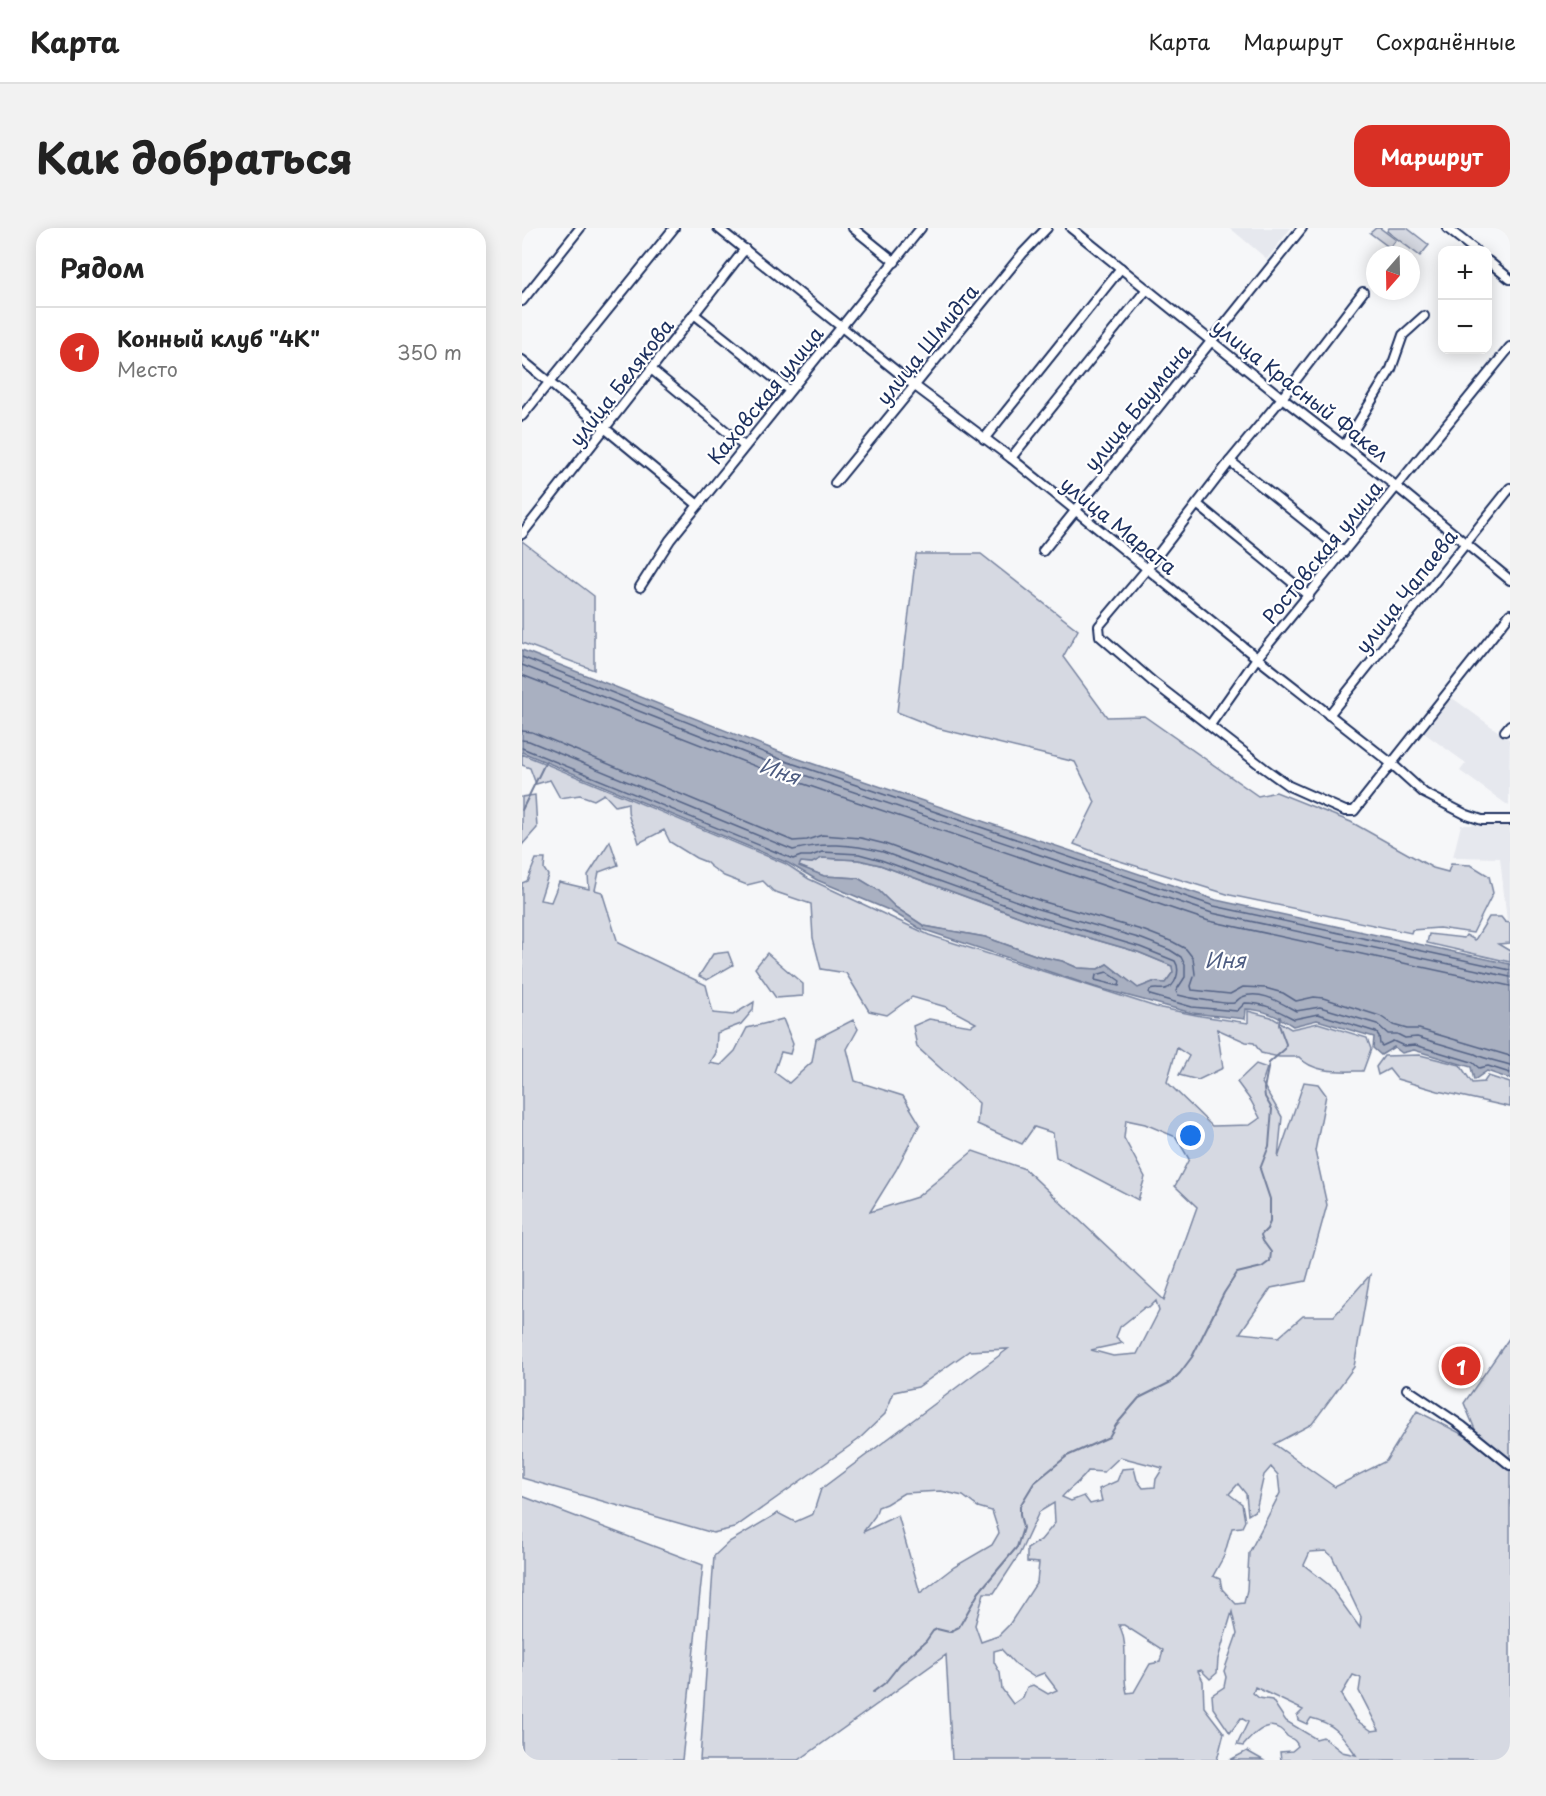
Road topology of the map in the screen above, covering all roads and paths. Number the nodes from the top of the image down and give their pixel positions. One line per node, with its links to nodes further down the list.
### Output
1 (580, 228): 18 (street)
2 (674, 228): 26 (street)
3 (718, 228): 11 (street, улица Марата)
4 (853, 228): 12 (street)
5 (921, 228): 12 (street, Каховская улица)
6 (1047, 228): 27 (street, улица Шмидта)
7 (1071, 228): 14 (street, улица Красный Факел)
8 (1302, 228): 22 (street, улица Баумана)
9 (1447, 228): 10 (street)
10 (1470, 246)
11 (745, 249): 19 (street, улица Белякова); 21 (street, улица Марата)
12 (895, 262): 21 (street, Каховская улица)
13 (1492, 264): 15 (street)
14 (1121, 268): 16 (street, улица Красный Факел); 32 (street)
15 (1510, 279)
16 (1147, 289): 22 (street, улица Красный Факел); 35 (street)
17 (1363, 292): 29 (street)
18 (522, 302)
19 (694, 314): 25 (street, улица Белякова); 28 (street)
20 (1424, 316): 34 (street)
21 (842, 327): 27 (street, улица Марата); 28 (street, Каховская улица)
22 (1212, 341): 29 (street, улица Красный Факел); 42 (street, улица Баумана)
23 (1510, 346): 38 (street, Ростовская улица)
24 (522, 360): 26 (street)
25 (651, 369): 31 (street, улица Белякова); 33 (street)
26 (549, 382): 30 (street); 31 (street)
27 (915, 386): 32 (street, улица Марата); 37 (street, улица Шмидта)
28 (789, 390): 33 (street, Каховская улица)
29 (1282, 398): 34 (street, улица Красный Факел); 36 (street)
30 (522, 416)
31 (604, 429): 41 (street); 43 (street, улица Белякова)
32 (984, 439): 35 (street, улица Марата)
33 (744, 446): 41 (street, Каховская улица)
34 (1344, 446): 38 (street, улица Красный Факел)
35 (1011, 459): 42 (street, улица Марата)
36 (1230, 461): 40 (street); 46 (street)
37 (836, 483)
38 (1397, 486): 44 (street, улица Красный Факел); 46 (street, Ростовская улица)
39 (1510, 488): 44 (street, улица Чапаева)
40 (1197, 504): 47 (street); 50 (street)
41 (698, 505): 49 (street, Каховская улица)
42 (1075, 511): 45 (street, улица Баумана); 47 (street, улица Марата)
43 (522, 534)
44 (1466, 543): 48 (street, улица Красный Факел); 53 (street, улица Чапаева)
45 (1043, 551)
46 (1344, 552): 50 (street, Ростовская улица)
47 (1147, 569): 52 (street, улица Марата); 54 (street)
48 (1510, 580)
49 (640, 587)
50 (1309, 596): 52 (street, Ростовская улица)
51 (1510, 614): 55 (street)
52 (1257, 658): 53 (street, улица Марата); 54 (street, Ростовская улица)
53 (1329, 715): 55 (street, улица Марата)
54 (1210, 725): 55 (street)
55 (1392, 765): 56 (street, улица Марата)
56 (1510, 820)
57 (1407, 1389): 58 (street)
58 (1510, 1465)

